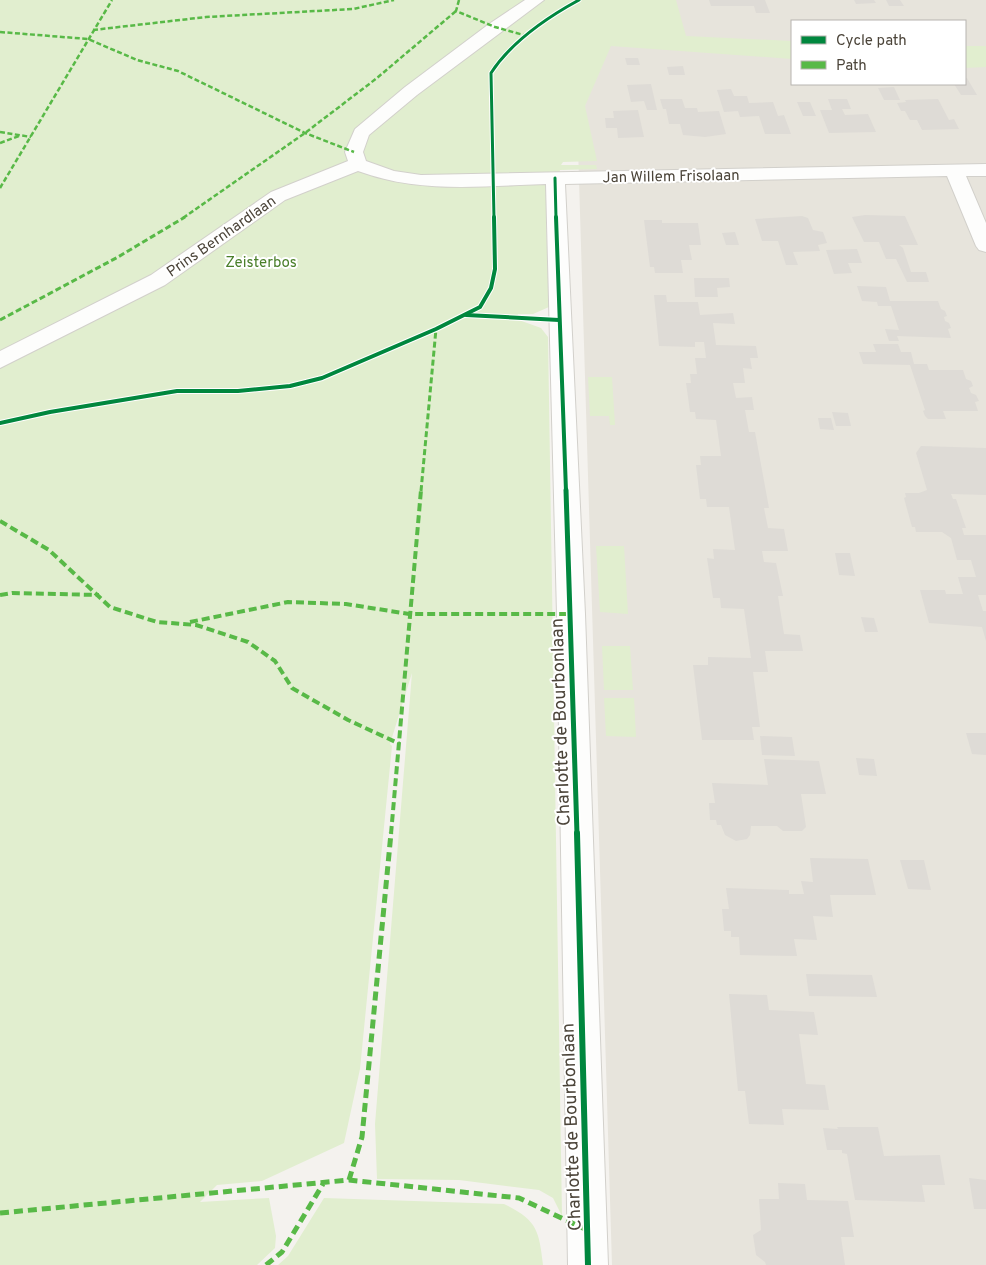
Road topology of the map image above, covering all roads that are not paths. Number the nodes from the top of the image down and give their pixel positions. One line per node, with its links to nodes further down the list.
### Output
1 (536, 0): 2 (street)
2 (358, 164): 5 (street, Jan Willem Frisolaan); 7 (street, Prins Bernhardlaan)
3 (986, 170): 4 (street, Jan Willem Frisolaan)
4 (954, 171): 5 (street, Jan Willem Frisolaan); 6 (street)
5 (555, 178): 8 (street, Charlotte de Bourbonlaan)
6 (986, 246)
7 (0, 360)
8 (588, 1265)

